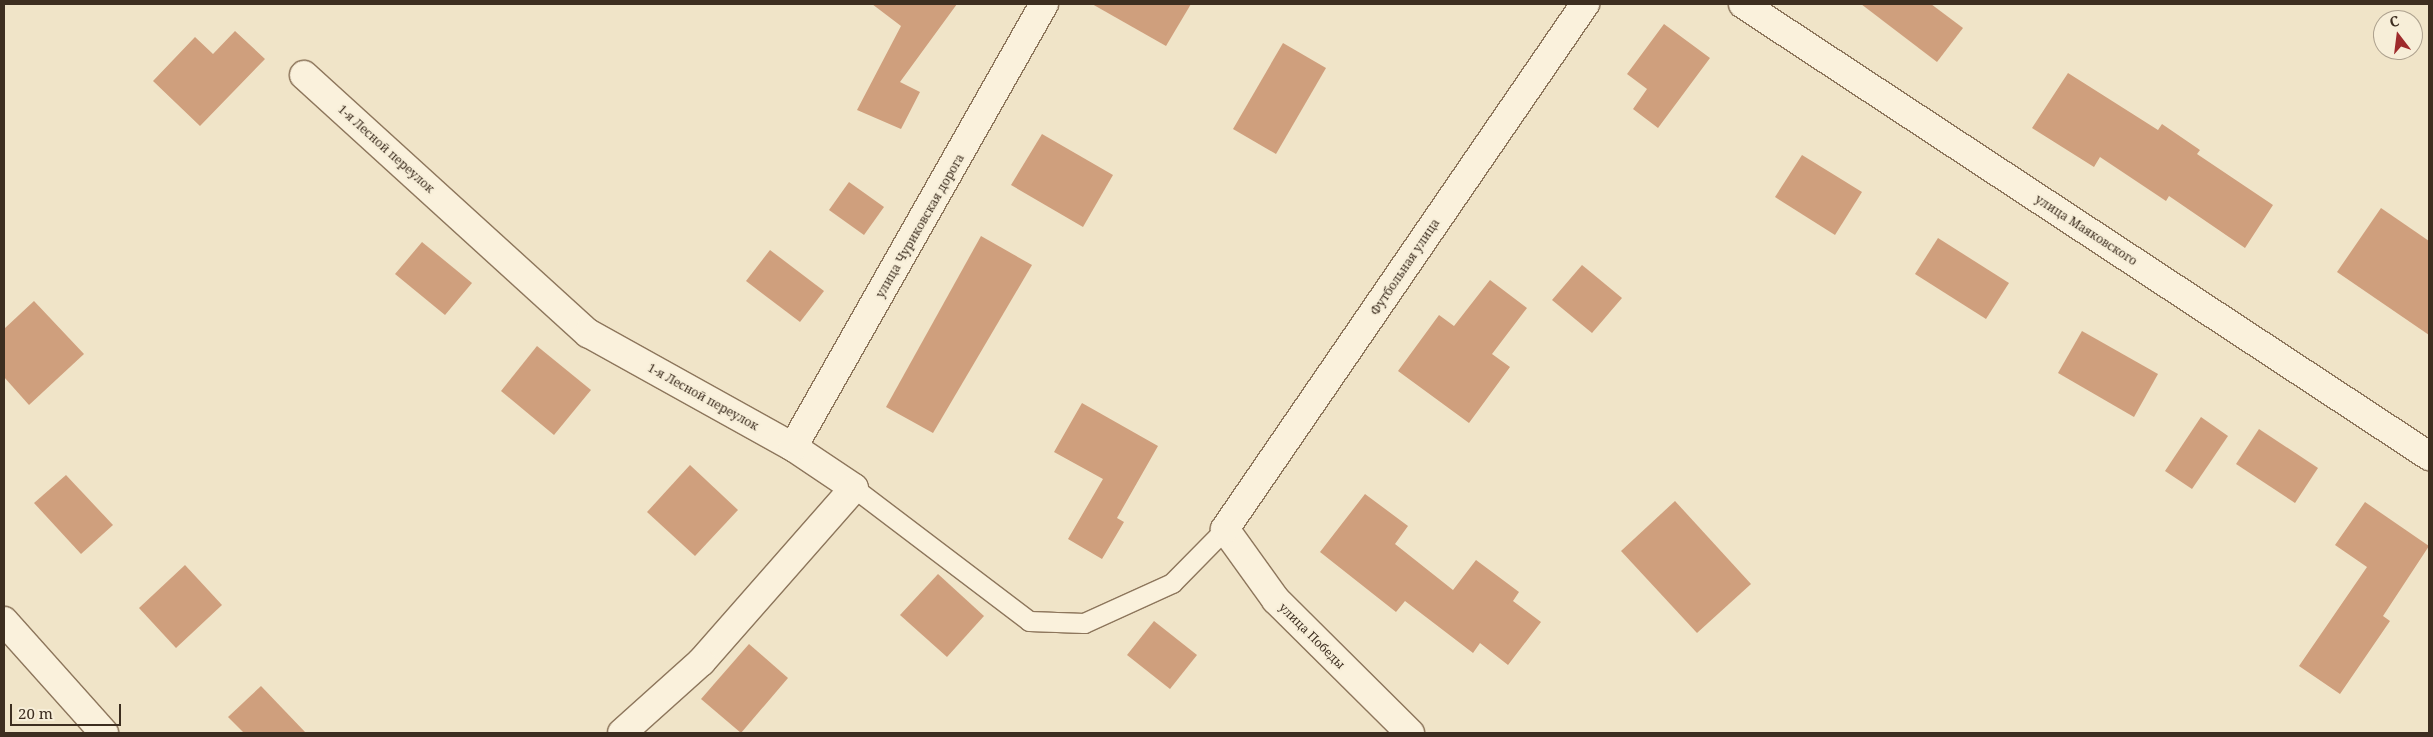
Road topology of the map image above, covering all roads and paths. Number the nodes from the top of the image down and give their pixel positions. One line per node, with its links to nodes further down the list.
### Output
1 (1044, 4): 5 (street, улица Чуриковская дорога)
2 (1585, 4): 8 (street, Футбольная улица)
3 (1743, 4): 6 (street, улица Маяковского)
4 (304, 75): 5 (street, 1-я Лесной переулок)
5 (793, 447): 7 (street, 1-я Лесной переулок)
6 (2429, 456)
7 (854, 488): 8 (lane); 12 (street)
8 (1225, 529): 10 (street, улица Победы)
9 (4, 621): 11 (street)
10 (1382, 722): 13 (street, улица Победы)
11 (104, 733)
12 (622, 733)
13 (1410, 733)

